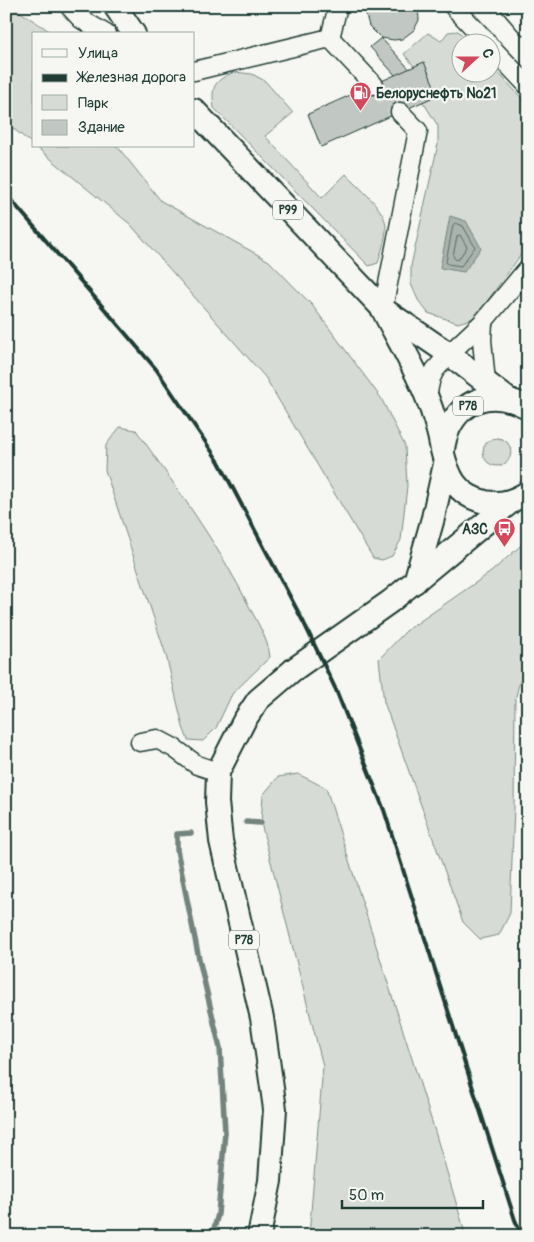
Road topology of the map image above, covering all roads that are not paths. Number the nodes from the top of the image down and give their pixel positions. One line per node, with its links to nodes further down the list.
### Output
1 (69, 6): 7 (lane)
2 (115, 6): 8 (main road)
3 (338, 6): 10 (lane)
4 (453, 6): 9 (lane)
5 (510, 6): 6 (lane)
6 (528, 27)
7 (103, 32)
8 (133, 32)
9 (478, 32)
10 (330, 38): 12 (lane); 13 (lane)
11 (502, 59): 14 (lane)
12 (195, 70)
13 (374, 85)
14 (528, 86)
15 (195, 111): 18 (main road, Р99)
16 (400, 112): 18 (lane)
17 (528, 268): 19 (lane)
18 (383, 309): 20 (main road, Р99); 22 (main road, Р99)
19 (483, 322): 20 (lane); 21 (lane)
20 (449, 354): 21 (main road, Р99); 22 (lane)
21 (486, 383): 23 (main road, Р99)
22 (426, 396): 24 (main road, Р99)
23 (521, 405): 24 (main road, Р78)
24 (444, 458): 25 (main road, Р78); 26 (main road, Р78)
25 (520, 496): 26 (main road, Р78)
26 (415, 582): 28 (main road, Р78)
27 (140, 742): 28 (lane)
28 (218, 772): 29 (main road, Р78)
29 (258, 1236)

